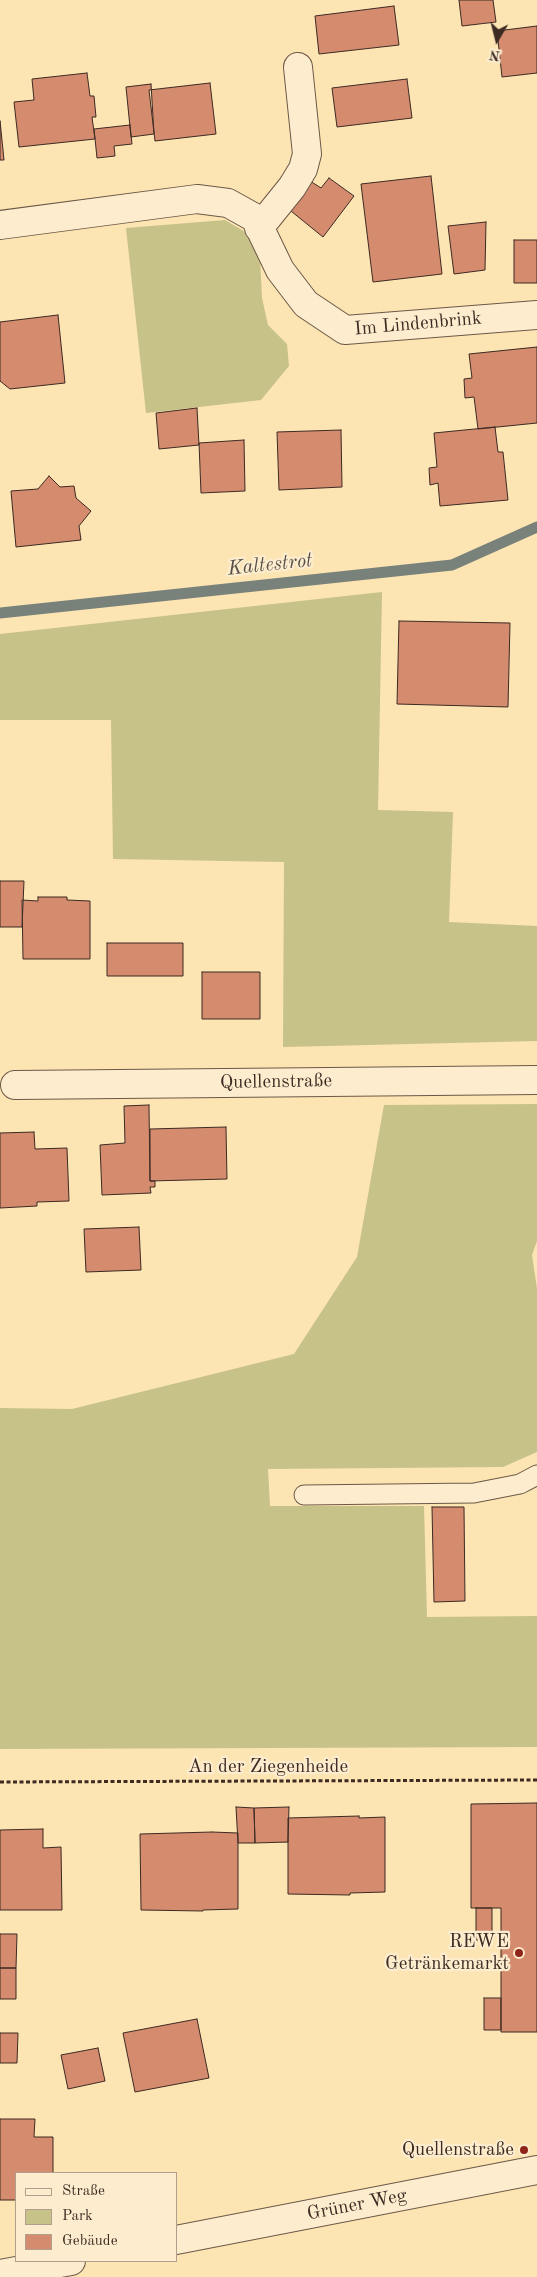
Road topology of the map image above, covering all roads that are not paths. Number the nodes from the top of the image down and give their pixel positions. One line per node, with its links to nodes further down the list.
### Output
1 (298, 67): 3 (street)
2 (0, 225): 3 (street, Im Lindenbrink)
3 (259, 228): 4 (street, Im Lindenbrink)
4 (537, 315)
5 (537, 1080): 6 (street, Quellenstraße)
6 (16, 1085)
7 (537, 1475): 8 (lane)
8 (304, 1495)
9 (537, 2170): 10 (street, Grüner Weg)
10 (178, 2240)
11 (66, 2262): 12 (street)
12 (0, 2274)

